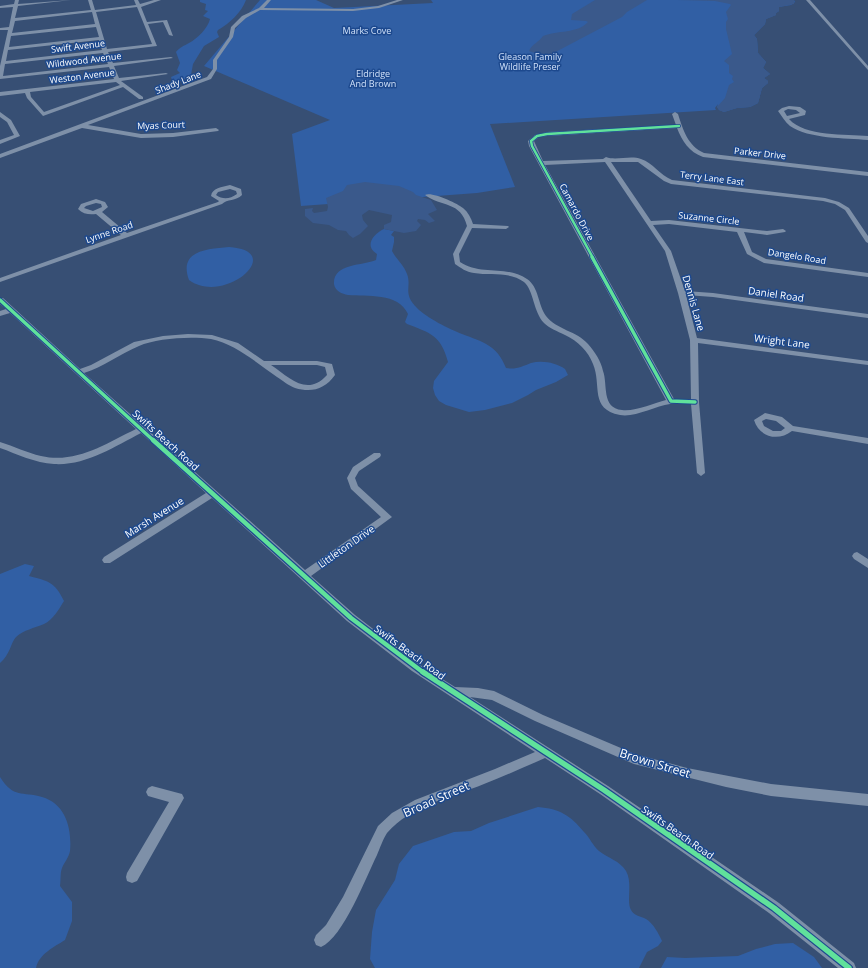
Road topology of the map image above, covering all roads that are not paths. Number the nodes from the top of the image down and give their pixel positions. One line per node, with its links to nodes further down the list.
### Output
1 (17, 0): 9 (street)
2 (69, 0): 9 (street)
3 (90, 0): 13 (street)
4 (136, 0): 10 (street)
5 (159, 0): 10 (street)
6 (269, 0): 12 (street)
7 (401, 0): 12 (street, Shady Lane)
8 (808, 0): 27 (street)
9 (16, 6): 11 (street); 14 (street)
10 (138, 6): 13 (street); 15 (street)
11 (0, 7)
12 (260, 9): 38 (street, Shady Lane)
13 (94, 11): 14 (street); 16 (street)
14 (13, 20): 17 (street)
15 (146, 23): 19 (street); 23 (street, Swift Avenue)
16 (98, 25): 20 (street); 21 (street)
17 (11, 28): 18 (street); 20 (street)
18 (0, 29)
19 (171, 35)
20 (8, 38): 22 (street)
21 (102, 38): 22 (street); 23 (street)
22 (7, 49): 25 (street)
23 (105, 51): 25 (street, Swift Avenue); 26 (street)
24 (171, 58): 26 (street, Wildwood Avenue)
25 (3, 63): 29 (street)
26 (110, 65): 29 (street, Wildwood Avenue); 30 (street)
27 (868, 69)
28 (166, 74): 30 (street, Weston Avenue)
29 (0, 77)
30 (117, 80): 31 (street); 32 (street, Weston Avenue)
31 (124, 86): 32 (street); 34 (street)
32 (27, 91): 33 (street, Weston Avenue)
33 (0, 94)
34 (140, 98)
35 (0, 114): 42 (street)
36 (675, 114): 39 (street, Parker Drive)
37 (786, 118): 41 (street)
38 (82, 126): 40 (street, Myas Court); 43 (street, Shady Lane)
39 (679, 126): 45 (street, Camardo Drive); 46 (street, Parker Drive)
40 (216, 130)
41 (868, 138)
42 (0, 142)
43 (0, 156)
44 (606, 159): 45 (street, Terry Lane East); 50 (street, Dennis Lane); 56 (street, Terry Lane East)
45 (542, 163): 68 (street, Camardo Drive)
46 (868, 174)
47 (428, 194): 51 (street)
48 (223, 200): 55 (street, Lynne Road)
49 (97, 211): 55 (street)
50 (649, 223): 53 (street, Suzanne Circle); 59 (street, Dennis Lane)
51 (470, 226): 52 (street); 68 (street)
52 (506, 227)
53 (740, 231): 54 (street, Suzanne Circle); 57 (street, Dangelo Road)
54 (784, 231)
55 (126, 236): 58 (street, Lynne Road)
56 (868, 242)
57 (868, 275)
58 (0, 280)
59 (682, 294): 63 (street, Daniel Road); 64 (street, Dennis Lane)
60 (0, 300): 61 (street, Swifts Beach Road)
61 (10, 310): 62 (street); 67 (street, Swifts Beach Road)
62 (0, 314)
63 (868, 316)
64 (694, 340): 66 (street, Wright Lane); 69 (street, Dennis Lane)
65 (262, 363): 65 (street); 67 (street)
66 (868, 363)
67 (78, 372): 71 (street, Swifts Beach Road)
68 (671, 401): 69 (street)
69 (695, 402): 75 (street, Dennis Lane)
70 (790, 428): 72 (street)
71 (142, 429): 73 (street); 76 (street, Swifts Beach Road)
72 (868, 441)
73 (0, 445)
74 (377, 455): 80 (street, Littleton Drive)
75 (701, 473)
76 (213, 493): 78 (street, Marsh Avenue); 80 (street, Swifts Beach Road)
77 (857, 556): 79 (street)
78 (107, 560)
79 (868, 564)
80 (304, 576): 81 (street, Swifts Beach Road)
81 (453, 692): 82 (street, Swifts Beach Road); 84 (street, Brown Street)
82 (544, 753): 86 (street, Broad Street); 87 (street, Swifts Beach Road)
83 (152, 792): 85 (street)
84 (868, 800)
85 (132, 877)
86 (321, 940)
87 (849, 968)

